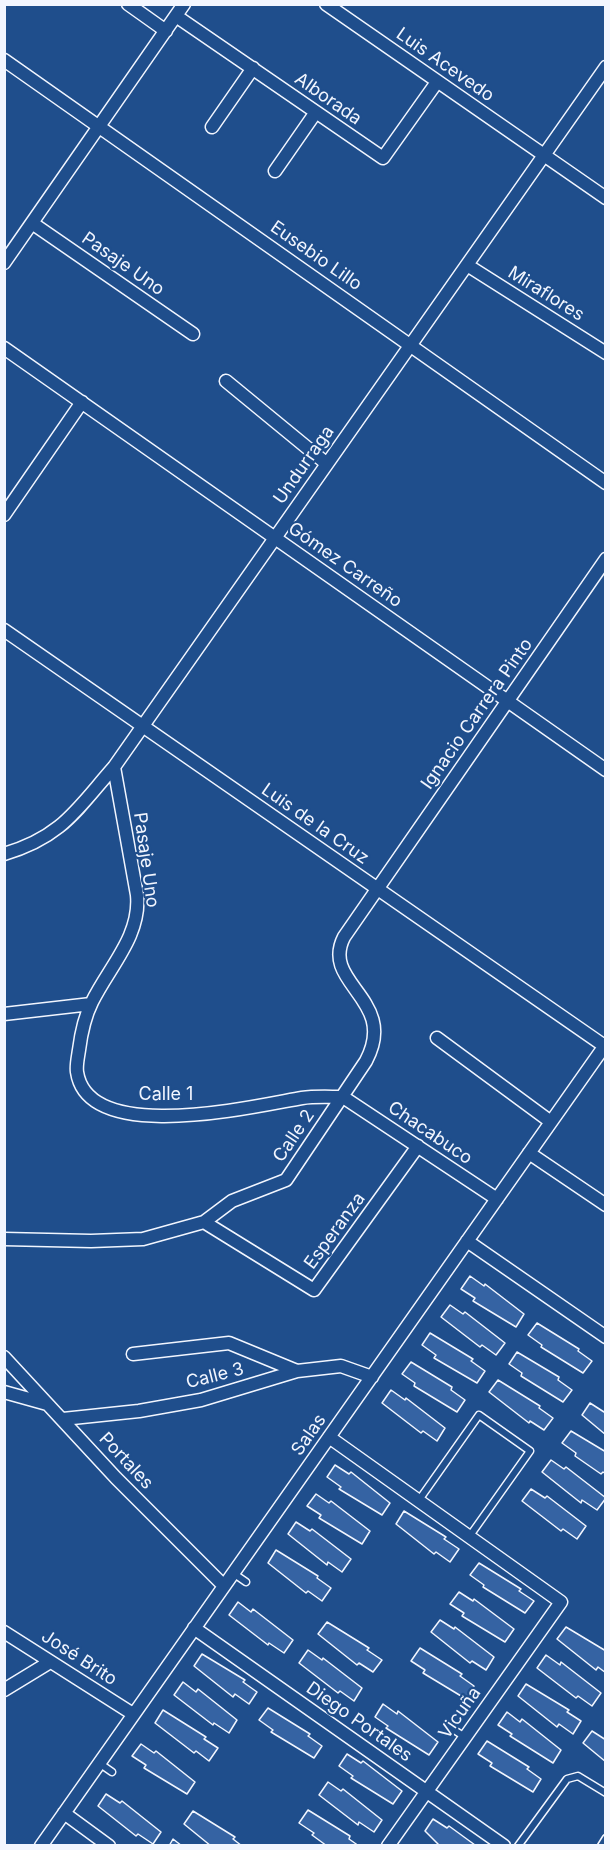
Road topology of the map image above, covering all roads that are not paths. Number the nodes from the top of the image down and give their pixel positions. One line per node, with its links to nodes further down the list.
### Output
1 (128, 4): 5 (street)
2 (184, 4): 4 (street)
3 (326, 4): 9 (street, Luis Acevedo)
4 (176, 16): 5 (street); 8 (street, Alborada)
5 (166, 31): 11 (street)
6 (4, 60): 11 (street, Eusebio Lillo)
7 (606, 67): 13 (street, Undurraga)
8 (252, 68): 10 (street, Alborada); 12 (street)
9 (437, 82): 10 (street, Alborada); 13 (street, Luis Acevedo)
10 (316, 112): 14 (street)
11 (99, 126): 16 (street); 20 (street, Eusebio Lillo)
12 (212, 127)
13 (544, 155): 15 (street, Luis Acevedo); 18 (street, Undurraga)
14 (275, 171)
15 (606, 198)
16 (33, 223): 17 (street); 19 (street, Pasaje Uno)
17 (4, 263)
18 (467, 265): 20 (street, Undurraga); 22 (street, Miraflores)
19 (193, 334)
20 (411, 346): 25 (street, Undurraga); 26 (street, Eusebio Lillo)
21 (4, 348): 24 (street, Gómez Carreño)
22 (606, 353)
23 (226, 381): 25 (street)
24 (82, 402): 27 (street); 28 (street, Gómez Carreño)
25 (327, 464): 28 (street, Undurraga)
26 (606, 483)
27 (4, 515)
28 (276, 538): 31 (street, Gómez Carreño); 32 (street, Undurraga)
29 (606, 559): 31 (street, Ignacio Carrera Pinto)
30 (4, 630): 32 (street, Luis de la Cruz)
31 (508, 701): 34 (street, Gómez Carreño); 36 (street, Ignacio Carrera Pinto)
32 (144, 727): 33 (street, Undurraga); 36 (street, Luis de la Cruz)
33 (114, 767): 35 (street, Undurraga); 37 (street, Pasaje Uno)
34 (606, 770)
35 (4, 854)
36 (378, 889): 40 (street, Luis de la Cruz); 41 (street, Calle 2)
37 (91, 1004): 38 (street); 41 (street, Calle 1)
38 (4, 1014)
39 (436, 1038): 42 (street)
40 (605, 1046): 42 (street, Salas)
41 (343, 1097): 43 (street, Chacabuco); 47 (street, Calle 2)
42 (551, 1122): 44 (street, Salas)
43 (418, 1146): 45 (street, Chacabuco); 47 (street, Esperanza)
44 (529, 1152): 45 (street, Salas); 46 (street)
45 (496, 1199): 49 (street, Salas)
46 (606, 1205)
47 (204, 1221): 48 (street, Calle 2)
48 (4, 1239)
49 (467, 1241): 50 (street); 54 (street, Salas)
50 (606, 1336)
51 (133, 1354): 53 (street)
52 (4, 1357): 56 (street, Portales)
53 (297, 1371): 54 (street, Calle 3); 57 (street, Calle 3)
54 (372, 1377): 58 (street, Salas)
55 (4, 1392): 56 (street)
56 (49, 1404): 57 (street, Portales)
57 (63, 1419): 63 (street, Portales)
58 (329, 1437): 59 (street); 61 (street, Salas)
59 (418, 1500): 60 (street); 60 (lane)
60 (474, 1545): 70 (street, Vicuña)
61 (233, 1573): 62 (lane); 63 (street, Salas)
62 (246, 1582)
63 (224, 1586): 64 (street, Salas)
64 (194, 1628): 68 (street, Salas); 73 (street, Diego Portales)
65 (4, 1632): 66 (street, José Brito)
66 (50, 1662): 67 (street); 68 (street, José Brito)
67 (4, 1690)
68 (133, 1714): 71 (street, Salas)
69 (451, 1728): 70 (lane)
70 (465, 1737): 73 (street, Vicuña)
71 (99, 1763): 72 (lane); 75 (street, Salas)
72 (112, 1772)
73 (427, 1791): 79 (street, Vicuña); 80 (street, Diego Portales)
74 (606, 1793): 81 (lane)
75 (64, 1813): 77 (street, Salas); 78 (street)
76 (606, 1838): 82 (lane)
77 (41, 1845)
78 (109, 1845)
79 (388, 1845)
80 (504, 1845)
81 (518, 1845)
82 (601, 1845)

